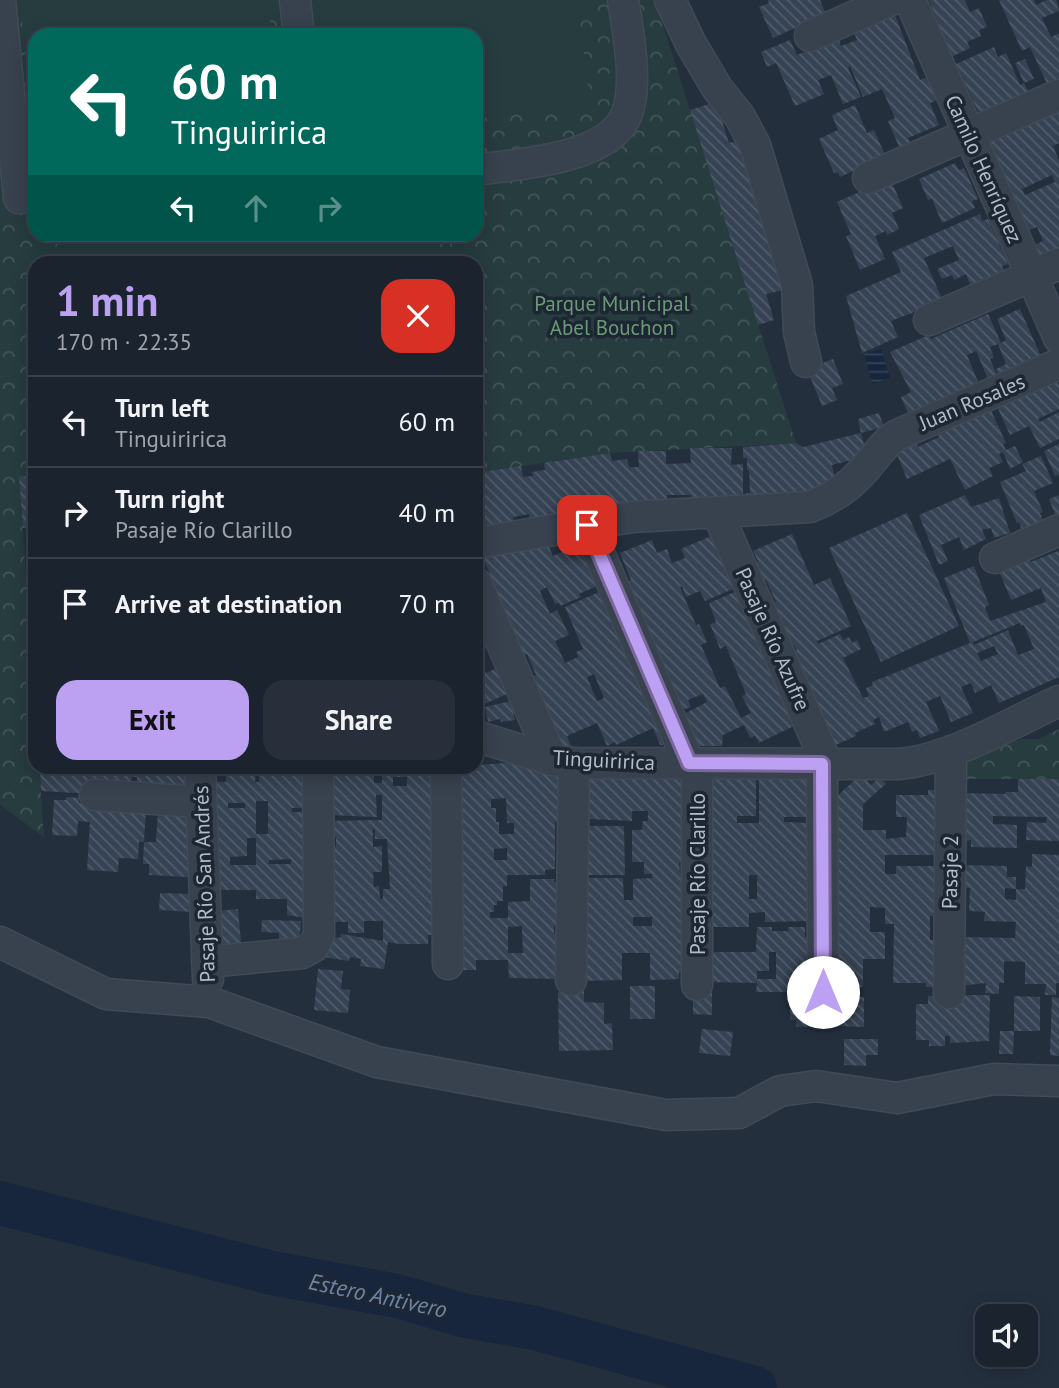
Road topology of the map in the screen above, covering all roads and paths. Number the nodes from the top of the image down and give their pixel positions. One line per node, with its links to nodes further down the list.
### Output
1 (0, 0): 13 (street)
2 (296, 0): 7 (street)
3 (623, 0): 11 (street)
4 (670, 0): 18 (street)
5 (891, 0): 8 (street)
6 (910, 0): 10 (street, Camilo Henríquez)
7 (298, 28)
8 (810, 36)
9 (1059, 95): 10 (street)
10 (969, 134): 12 (street); 15 (street, Camilo Henríquez)
11 (483, 169)
12 (868, 178)
13 (28, 197)
14 (1059, 264): 15 (street)
15 (1031, 276): 16 (street); 17 (street, Camilo Henríquez)
16 (929, 320)
17 (1059, 338)
18 (806, 362)
19 (1059, 364): 20 (street, Juan Rosales)
20 (718, 514): 21 (street); 31 (street, Pasaje Río Azufre)
21 (587, 525): 23 (street); 30 (street, Pasaje Río Clarillo)
22 (1059, 530): 24 (street)
23 (483, 542)
24 (995, 558)
25 (483, 597): 29 (street)
26 (1059, 701): 28 (street, Tinguiririca)
27 (483, 738): 29 (street, Tinguiririca)
28 (951, 751): 31 (street, Tinguiririca); 43 (street, Pasaje 2)
29 (563, 761): 30 (street, Tinguiririca); 40 (street)
30 (693, 763): 31 (street, Tinguiririca); 41 (street, Pasaje Río Clarillo)
31 (825, 764): 42 (street, Pasaje Río Azufre)
32 (200, 774): 36 (street, Pasaje Río San Andrés)
33 (318, 774): 38 (street)
34 (446, 774): 39 (street)
35 (95, 795): 36 (street)
36 (200, 802): 38 (street, Pasaje Río San Andrés)
37 (0, 942): 44 (street)
38 (207, 962): 44 (street, Pasaje Río San Andrés)
39 (448, 964)
40 (571, 980)
41 (697, 985)
42 (823, 992)
43 (949, 993)
44 (209, 1002): 45 (street)
45 (1059, 1081)

